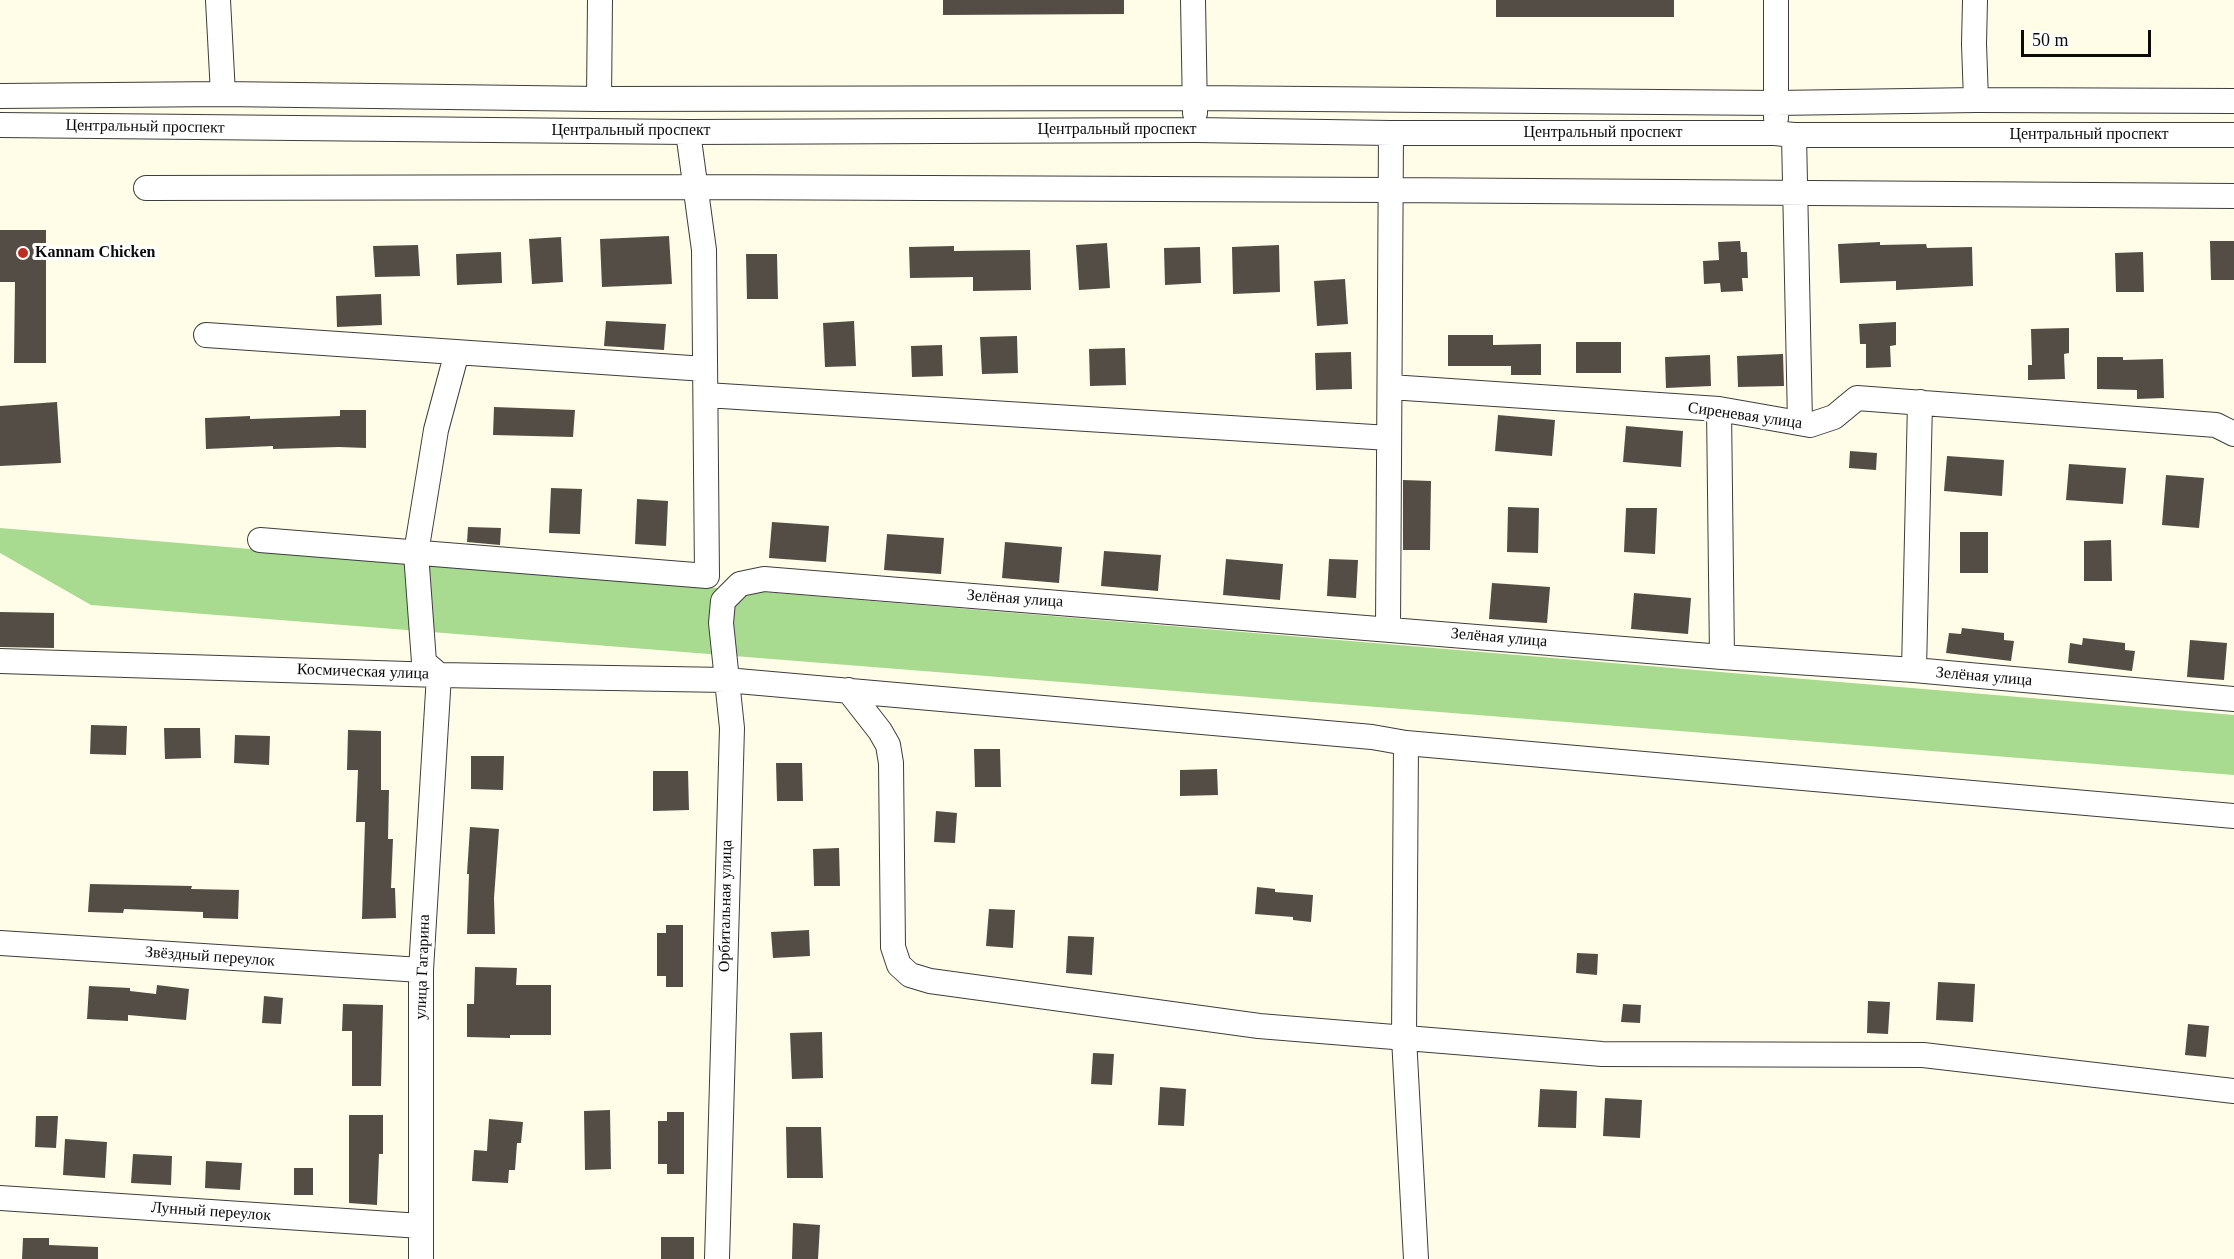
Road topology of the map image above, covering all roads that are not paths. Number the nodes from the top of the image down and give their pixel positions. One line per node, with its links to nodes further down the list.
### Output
1 (218, 0): 6 (street)
2 (600, 0): 9 (street)
3 (1193, 0): 8 (street)
4 (1776, 0): 12 (street)
5 (1976, 0): 10 (street)
6 (223, 94): 7 (street, Центральный проспект); 9 (street, Центральный проспект)
7 (0, 96)
8 (1196, 98): 9 (street, Центральный проспект); 12 (street, Центральный проспект); 14 (street)
9 (599, 99)
10 (1976, 100): 11 (street, Центральный проспект); 12 (street, Центральный проспект)
11 (2234, 101)
12 (1776, 104): 17 (street)
13 (0, 125): 15 (street, Центральный проспект)
14 (1196, 130): 15 (street, Центральный проспект); 16 (street, Центральный проспект)
15 (688, 132): 19 (street)
16 (1391, 133): 17 (street, Центральный проспект); 21 (street)
17 (1784, 134): 18 (street, Центральный проспект); 22 (street)
18 (2234, 135)
19 (696, 187): 20 (street); 21 (street); 26 (street)
20 (146, 188)
21 (1390, 190): 22 (street); 27 (street)
22 (1794, 192): 23 (street); 31 (street)
23 (2234, 196)
24 (206, 335): 25 (street)
25 (457, 352): 26 (street); 35 (street)
26 (705, 369): 28 (street)
27 (1389, 387): 30 (street, Сиреневая улица); 33 (street)
28 (706, 395): 33 (street); 36 (street)
29 (1920, 402): 31 (street, Сиреневая улица); 32 (street, Сиреневая улица); 41 (street)
30 (1719, 409): 31 (street, Сиреневая улица); 39 (street)
31 (1800, 423)
32 (2234, 434)
33 (1389, 438): 38 (street)
34 (260, 540): 35 (street)
35 (416, 553): 36 (street); 42 (street)
36 (707, 576): 37 (street)
37 (740, 584): 38 (street, Зелёная улица); 43 (street, Орбитальная улица)
38 (1388, 628): 39 (street, Зелёная улица)
39 (1722, 657): 41 (street, Зелёная улица)
40 (0, 661): 42 (street, Космическая улица)
41 (1914, 670): 45 (street, Зелёная улица)
42 (439, 675): 43 (street, Космическая улица); 49 (street, улица Гагарина)
43 (726, 680): 44 (street, Космическая улица); 55 (street, Орбитальная улица)
44 (848, 690): 46 (street, Космическая улица); 50 (street)
45 (2234, 699)
46 (1406, 743): 47 (street, Космическая улица); 50 (street)
47 (2234, 816)
48 (0, 943): 49 (street, Звёздный переулок)
49 (421, 970): 53 (street, улица Гагарина)
50 (1404, 1038): 51 (street); 56 (street)
51 (2234, 1091)
52 (0, 1198): 53 (street, Лунный переулок)
53 (421, 1226): 54 (street, улица Гагарина)
54 (421, 1259)
55 (717, 1259)
56 (1416, 1259)

